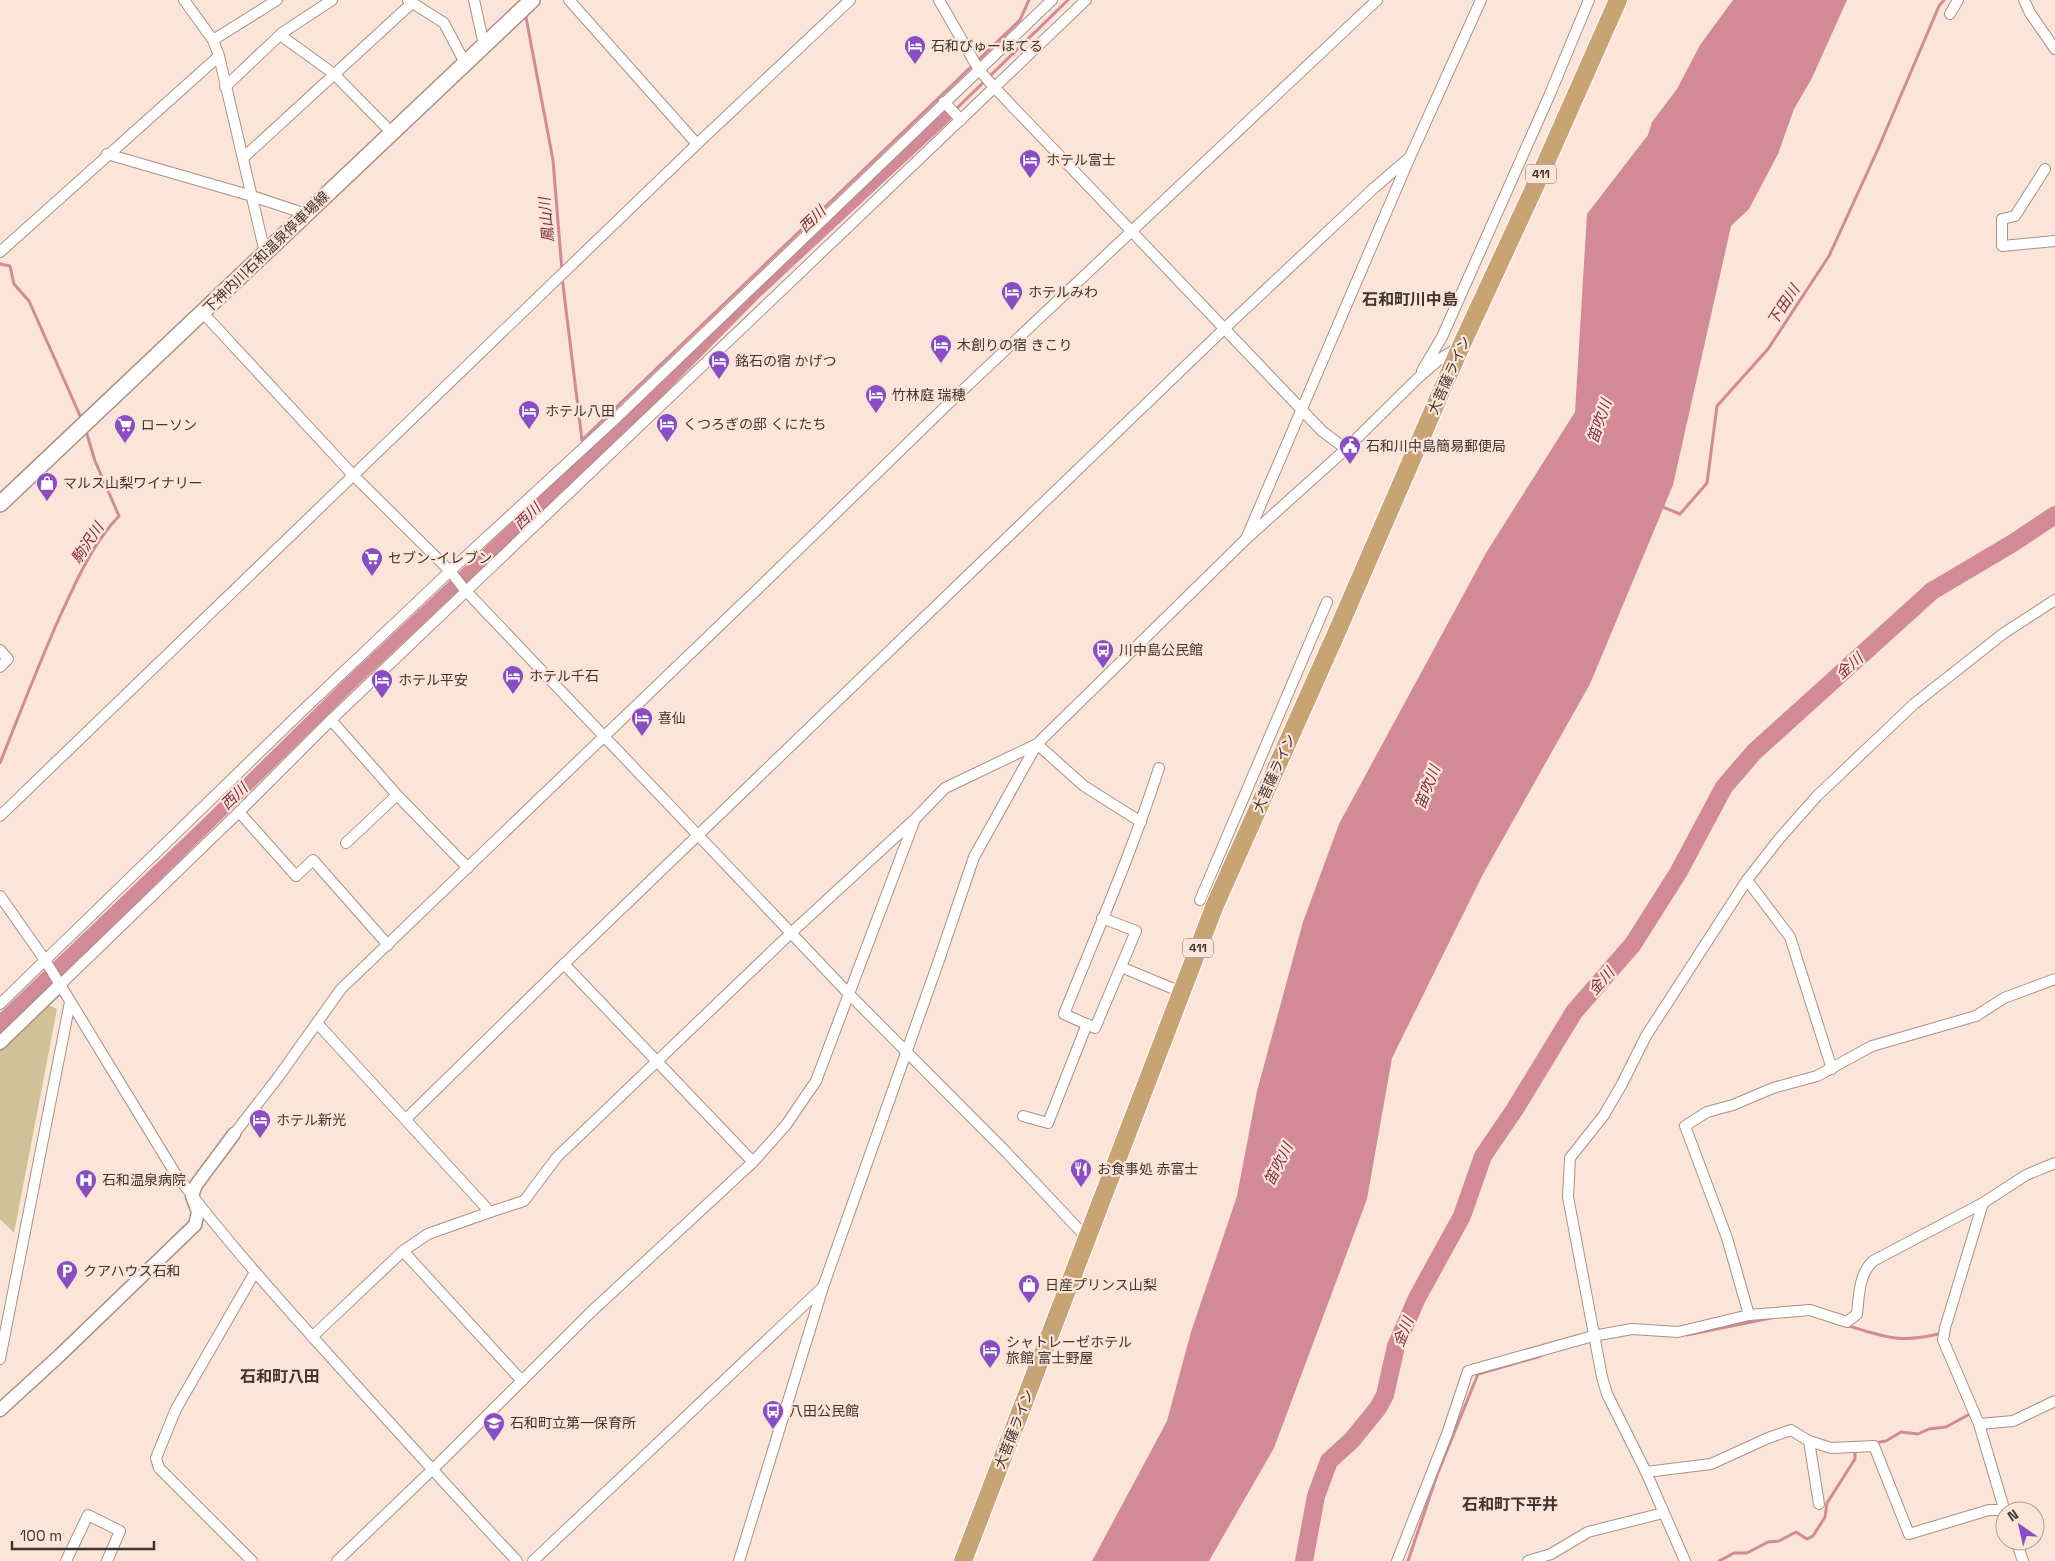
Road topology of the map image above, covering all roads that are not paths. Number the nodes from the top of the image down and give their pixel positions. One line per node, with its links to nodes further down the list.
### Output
1 (184, 0): 20 (street)
2 (277, 0): 20 (street)
3 (332, 0): 19 (street)
4 (474, 0): 21 (street)
5 (569, 0): 32 (street)
6 (850, 0): 32 (street)
7 (939, 0): 25 (street)
8 (1052, 0): 25 (street)
9 (1086, 0): 27 (street)
10 (1377, 0): 39 (street)
11 (1481, 0): 34 (street)
12 (1589, 0): 46 (street)
13 (1618, 0): 45 (highway, 大菩薩ライン / 411)
14 (1958, 0): 18 (street)
15 (2024, 0): 22 (street)
16 (410, 1): 24 (street); 26 (street)
17 (527, 5): 21 (main road, 下神内川石和温泉停車場線)
18 (1950, 14)
19 (280, 35): 26 (street); 28 (street)
20 (213, 40): 23 (street)
21 (484, 45): 24 (main road, 下神内川石和温泉停車場線)
22 (2055, 49)
23 (219, 56): 28 (street); 33 (street)
24 (465, 64): 31 (main road, 下神内川石和温泉停車場線)
25 (980, 69): 27 (street); 29 (street)
26 (334, 74): 31 (street); 35 (street)
27 (993, 84): 30 (street); 39 (street)
28 (225, 87): 35 (street)
29 (945, 103): 30 (street); 52 (street)
30 (959, 117): 53 (street)
31 (392, 133): 38 (main road, 下神内川石和温泉停車場線)
32 (697, 144): 49 (street)
33 (107, 154): 37 (street); 41 (street)
34 (1410, 157): 44 (street); 47 (street)
35 (243, 158): 37 (street)
36 (2044, 169): 40 (street)
37 (252, 196): 38 (street); 42 (street)
38 (306, 214): 42 (main road, 下神内川石和温泉停車場線)
39 (1133, 232): 44 (street); 59 (street)
40 (2055, 241)
41 (0, 252)
42 (265, 253): 43 (main road, 下神内川石和温泉停車場線)
43 (203, 313): 49 (street); 50 (main road, 下神内川石和温泉停車場線)
44 (1225, 328): 47 (street); 69 (street)
45 (1461, 346): 46 (street); 68 (highway, 大菩薩ライン / 411)
46 (1418, 378): 48 (street)
47 (1301, 408): 48 (street); 51 (street)
48 (1346, 448): 51 (street)
49 (353, 475): 52 (street); 65 (street)
50 (0, 504)
51 (1246, 540): 60 (street)
52 (452, 573): 53 (street); 78 (street)
53 (466, 591): 58 (street); 59 (street)
54 (2055, 600): 72 (street)
55 (1327, 602): 64 (street)
56 (0, 650): 57 (street)
57 (0, 666)
58 (331, 720): 62 (street); 63 (street)
59 (603, 736): 69 (street); 71 (street)
60 (1038, 744): 66 (street); 67 (street); 90 (street)
61 (1159, 768): 67 (street)
62 (397, 795): 70 (street); 71 (street)
63 (239, 812): 77 (street); 82 (street)
64 (1236, 813): 68 (street); 74 (street)
65 (0, 816)
66 (915, 820): 76 (street); 84 (street)
67 (1142, 822): 75 (street)
68 (1252, 822): 83 (highway, 大菩薩ライン / 411)
69 (700, 836): 76 (street); 79 (street)
70 (346, 843)
71 (468, 868): 77 (street)
72 (1747, 880): 92 (street); 107 (street)
73 (0, 896): 78 (street)
74 (1200, 900)
75 (1102, 918): 80 (street); 88 (street)
76 (791, 932): 84 (street); 91 (street)
77 (388, 944): 87 (street)
78 (47, 963): 82 (street); 86 (street)
79 (564, 964): 91 (street); 94 (street)
80 (1121, 967): 83 (street); 88 (street)
81 (2055, 979): 92 (street)
82 (59, 983): 85 (street); 89 (street)
83 (1181, 992): 101 (highway, 大菩薩ライン / 411)
84 (848, 993): 90 (street); 96 (street)
85 (70, 1002): 98 (street); 108 (street)
86 (0, 1004)
87 (317, 1023): 94 (street); 95 (street)
88 (1087, 1024): 93 (street)
89 (0, 1043)
90 (906, 1052): 101 (street); 104 (street)
91 (657, 1063): 96 (street); 100 (street)
92 (1832, 1069): 105 (street)
93 (1023, 1116)
94 (406, 1120): 100 (street)
95 (234, 1134): 98 (street)
96 (753, 1162): 109 (street)
97 (2055, 1163): 99 (street)
98 (192, 1196): 103 (street); 111 (street)
99 (1983, 1203): 105 (street); 112 (street)
100 (490, 1212): 102 (street)
101 (1086, 1237): 127 (highway, 大菩薩ライン / 411)
102 (403, 1251): 106 (street); 109 (street)
103 (255, 1272): 106 (street); 122 (street)
104 (823, 1287): 125 (street); 126 (street)
105 (1749, 1315): 107 (street)
106 (312, 1337): 114 (street)
107 (1594, 1340): 115 (street); 128 (street)
108 (0, 1359)
109 (522, 1381): 114 (street)
110 (2055, 1401): 112 (street)
111 (0, 1410)
112 (1978, 1424): 116 (street)
113 (1809, 1441): 115 (street); 117 (street); 118 (street)
114 (432, 1470): 123 (street); 124 (street)
115 (1646, 1472): 119 (street)
116 (2002, 1501)
117 (1819, 1504)
118 (1995, 1510)
119 (1663, 1513): 129 (street); 130 (street)
120 (66, 1561): 121 (street)
121 (107, 1561)
122 (252, 1561)
123 (337, 1561)
124 (517, 1561)
125 (533, 1561)
126 (739, 1561)
127 (963, 1561)
128 (1396, 1561)
129 (1528, 1561)
130 (1685, 1561)

